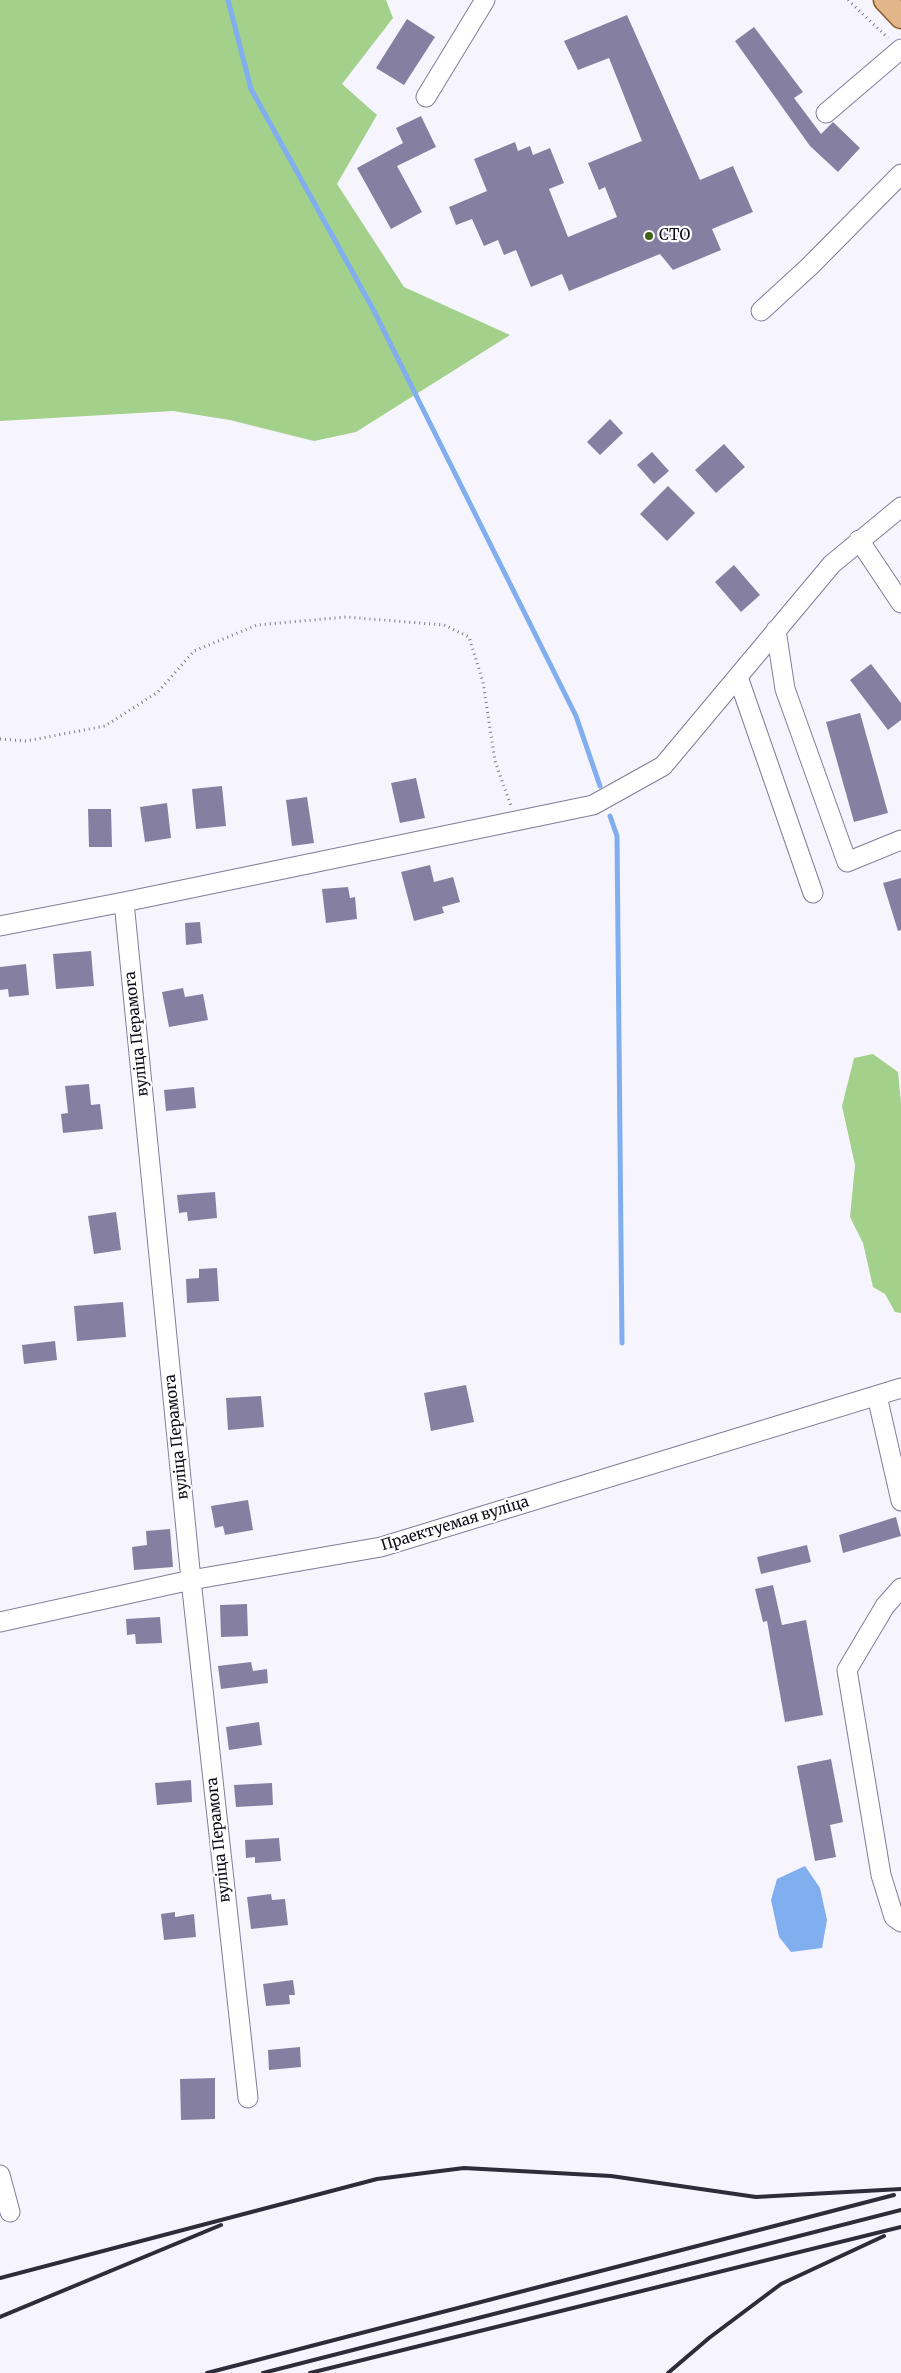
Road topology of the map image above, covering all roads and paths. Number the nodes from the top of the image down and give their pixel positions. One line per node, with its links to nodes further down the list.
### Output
1 (485, 0): 6 (street)
2 (848, 0): 5 (path)
3 (886, 0): 4 (main road)
4 (901, 17)
5 (901, 50): 7 (street)
6 (426, 96)
7 (826, 114)
8 (901, 174): 9 (street)
9 (761, 311)
10 (901, 507): 11 (street)
11 (859, 540): 12 (street); 13 (street)
12 (901, 603)
13 (776, 630): 14 (street); 17 (street)
14 (738, 677): 16 (street); 18 (street)
15 (0, 739): 16 (path)
16 (535, 817): 19 (street)
17 (901, 840)
18 (813, 893)
19 (124, 902): 20 (street); 24 (street, вуліца Перамога)
20 (0, 926)
21 (901, 1388): 22 (street, Праектуемая вуліца)
22 (877, 1396): 23 (street); 24 (street, Праектуемая вуліца)
23 (901, 1501)
24 (191, 1580): 26 (street, Праектуемая вуліца); 28 (street, вуліца Перамога)
25 (901, 1588): 27 (street)
26 (0, 1622)
27 (901, 1922)
28 (248, 2098)
29 (0, 2175): 30 (street)
30 (10, 2212)

